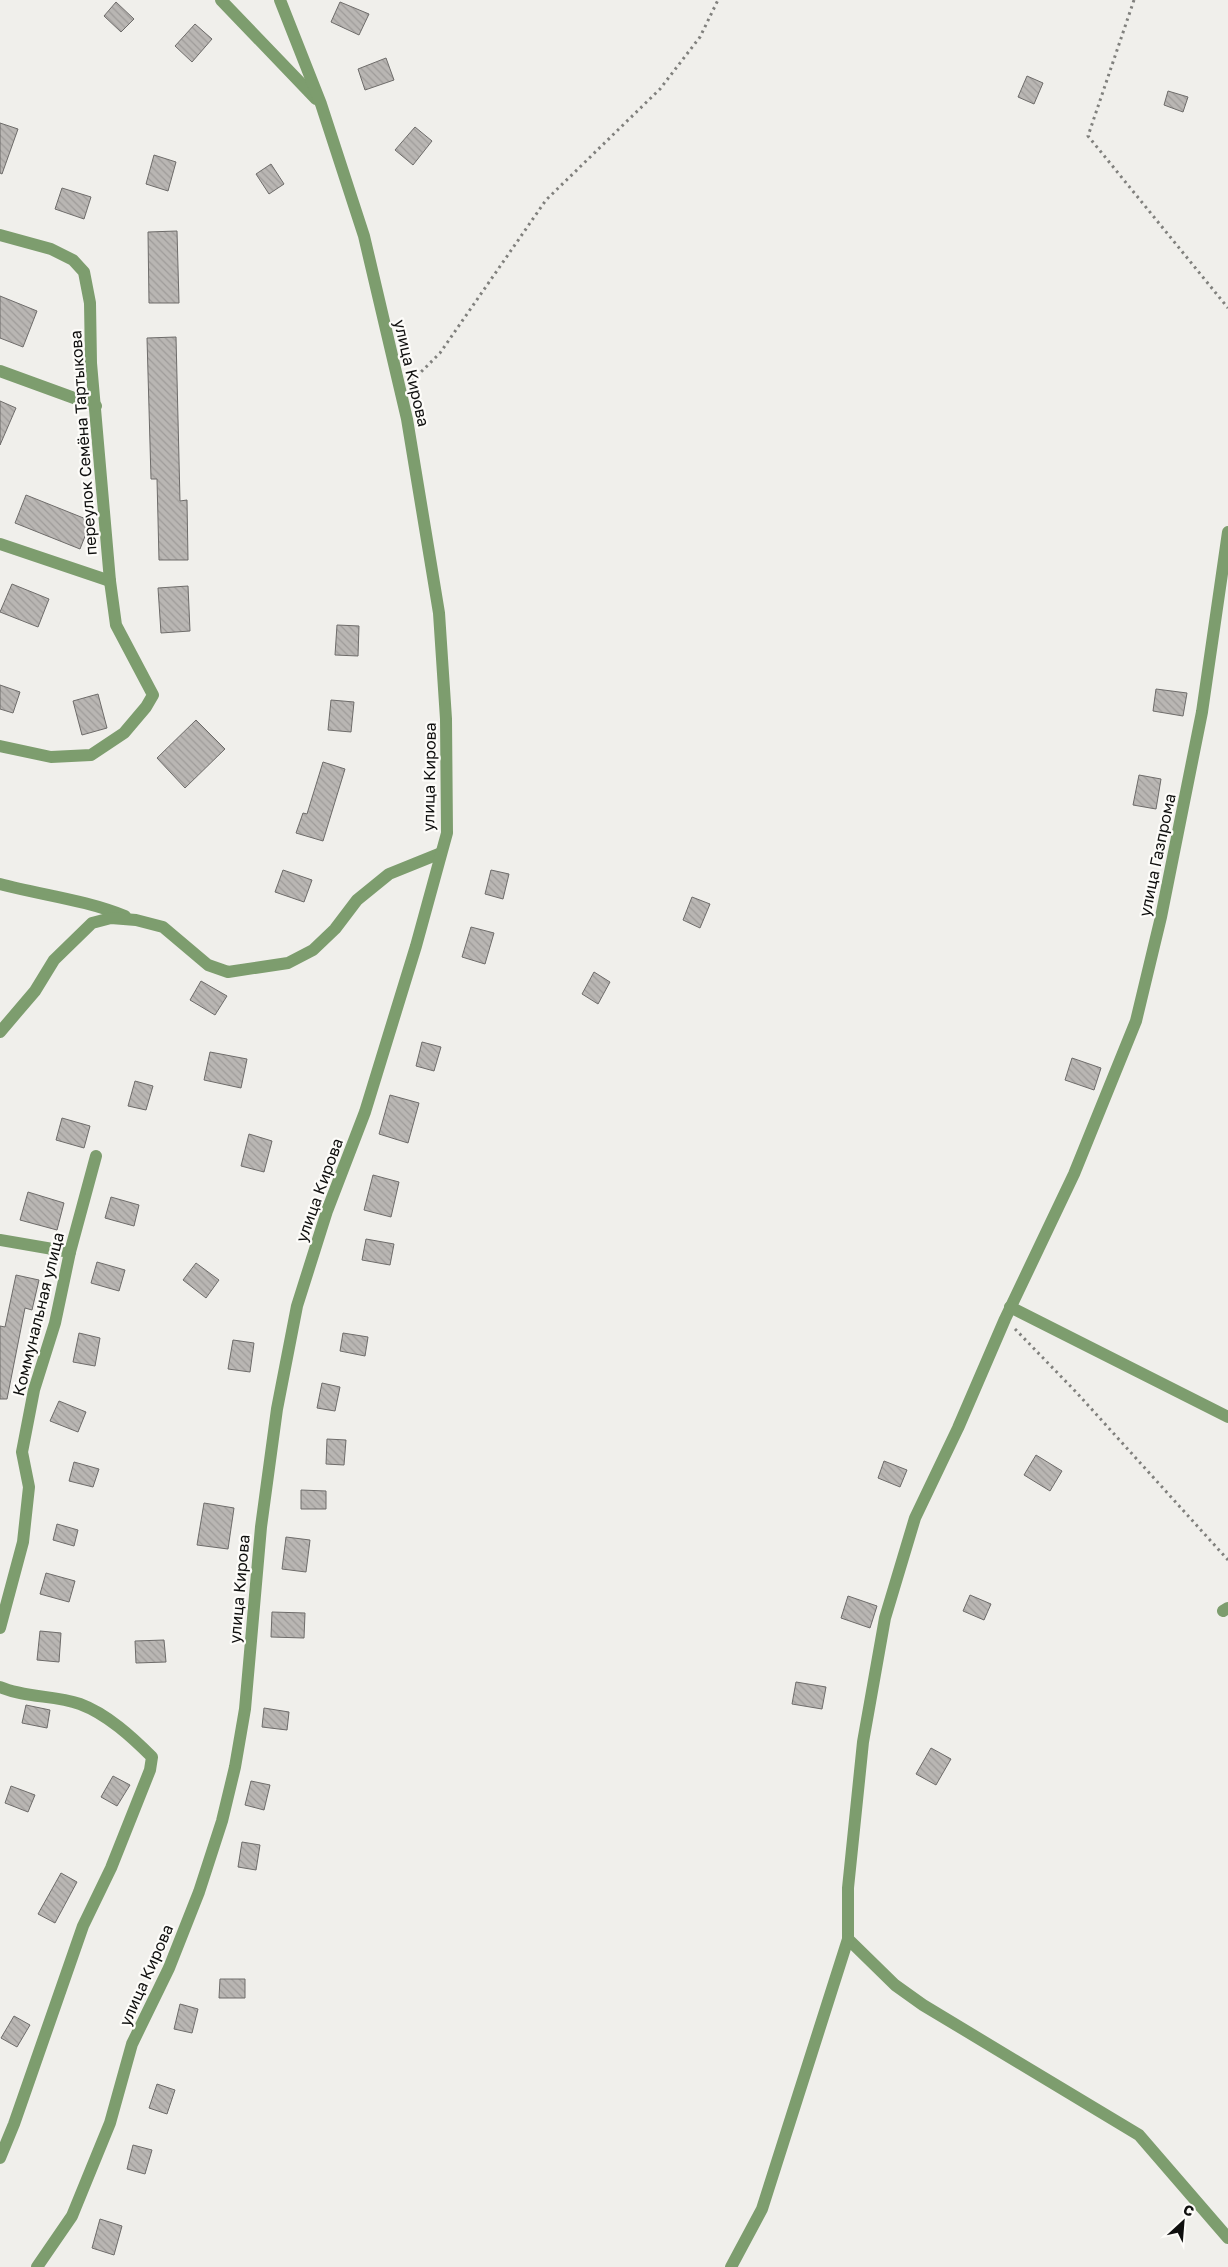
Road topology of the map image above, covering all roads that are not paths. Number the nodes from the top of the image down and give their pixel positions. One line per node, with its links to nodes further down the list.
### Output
1 (221, 0): 3 (street)
2 (280, 0): 3 (street, улица Кирова)
3 (321, 104): 11 (street, улица Кирова)
4 (0, 235): 6 (street, переулок Семёна Тартыкова)
5 (0, 371): 6 (street)
6 (96, 406): 9 (street, переулок Семёна Тартыкова)
7 (1228, 532): 18 (street, улица Газпрома)
8 (0, 544): 9 (street)
9 (110, 581): 10 (street, переулок Семёна Тартыкова)
10 (0, 746)
11 (441, 853): 13 (street); 25 (street, улица Кирова)
12 (0, 884): 13 (street)
13 (136, 920): 14 (street)
14 (0, 1032)
15 (96, 1156): 17 (street, Коммунальная улица)
16 (0, 1240): 17 (street)
17 (70, 1252): 20 (street, Коммунальная улица)
18 (1007, 1313): 19 (street); 22 (street, улица Газпрома)
19 (1228, 1417)
20 (0, 1628)
21 (0, 1687): 23 (street)
22 (848, 1939): 24 (street); 26 (street, улица Газпрома)
23 (0, 2158)
24 (1228, 2238)
25 (37, 2267)
26 (731, 2267)

